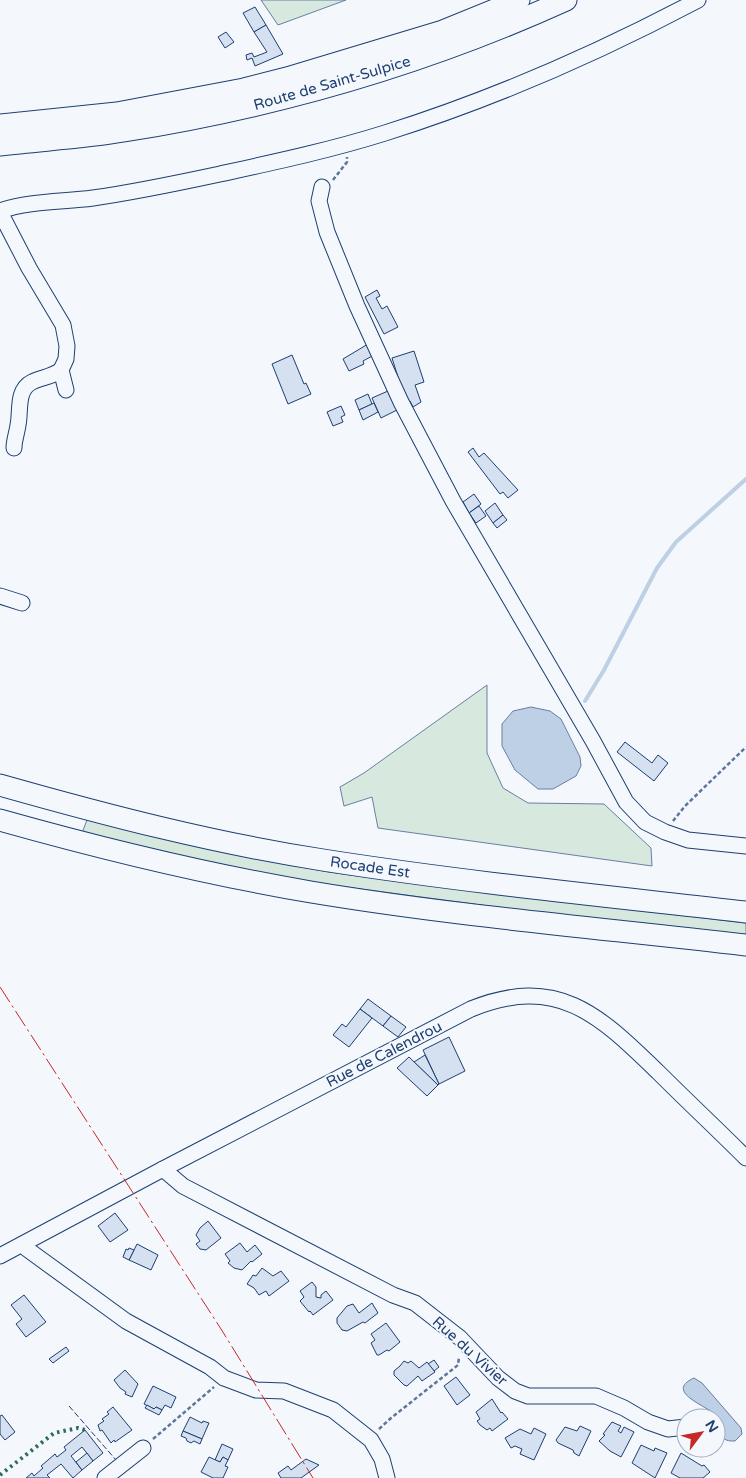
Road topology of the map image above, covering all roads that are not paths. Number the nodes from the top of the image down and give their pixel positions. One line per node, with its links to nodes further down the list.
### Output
1 (519, 0): 4 (highway, Route de Saint-Sulpice)
2 (566, 0): 5 (highway, Route de Saint-Sulpice)
3 (698, 0): 7 (street)
4 (0, 125)
5 (0, 145)
6 (322, 187): 15 (street)
7 (0, 212): 8 (street)
8 (61, 370): 9 (street); 10 (street)
9 (66, 390)
10 (14, 448)
11 (0, 596): 12 (street)
12 (22, 603)
13 (0, 785): 16 (highway, Rocade Est)
14 (0, 820): 17 (highway)
15 (746, 846)
16 (746, 912)
17 (746, 945)
18 (746, 1158): 19 (street, Rue de Calendrou)
19 (163, 1169): 20 (street, Rue de Calendrou); 22 (street, Rue du Vivier)
20 (22, 1244): 21 (street, Rue de Calendrou); 25 (street)
21 (0, 1256)
22 (676, 1428)
23 (143, 1448): 24 (street)
24 (105, 1478)
25 (387, 1478)

